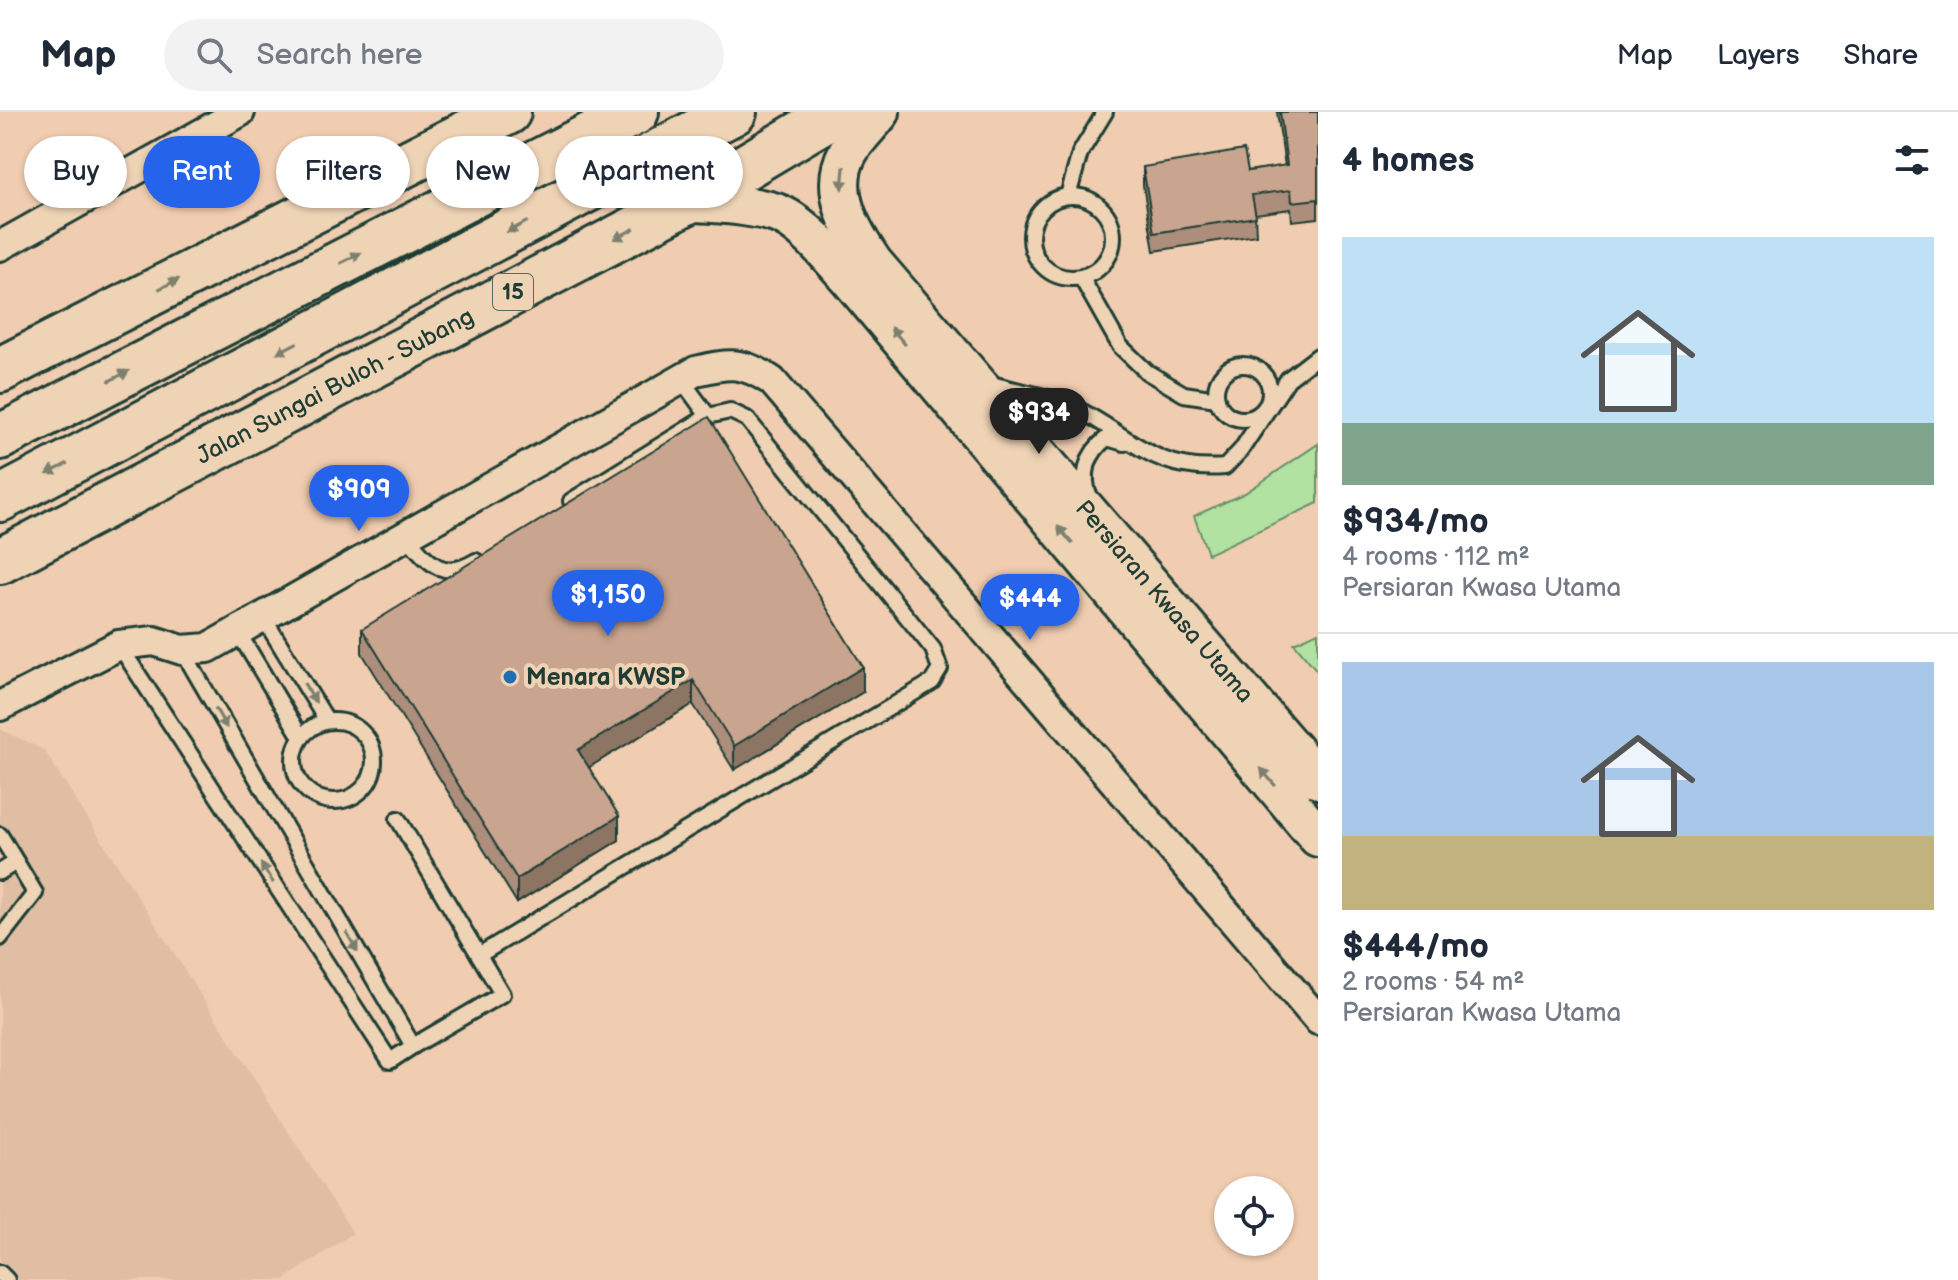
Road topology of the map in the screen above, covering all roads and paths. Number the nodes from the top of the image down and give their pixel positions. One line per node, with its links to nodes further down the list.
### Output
1 (240, 112): 12 (street)
2 (508, 112): 15 (highway, one-way to 2)
3 (636, 112): 21 (highway, one-way to 3)
4 (734, 112): 23 (highway, one-way to 23)
5 (837, 112): 8 (highway, Jalan Sungai Buloh - Subang / 15)
6 (880, 112): 17 (street, Persiaran Kwasa Utama, one-way to 17)
7 (1105, 112): 9 (lane)
8 (743, 168)
9 (1068, 196): 13 (lane); 13 (lane)
10 (743, 207): 39 (street, Persiaran Kwasa Utama, one-way to 10)
11 (675, 208): 28 (highway, Jalan Sungai Buloh - Subang / 15, one-way to 28)
12 (0, 246)
13 (1081, 277): 18 (lane)
14 (1318, 356): 19 (lane)
15 (0, 370)
16 (681, 379): 20 (lane); 26 (street); 44 (street)
17 (974, 380): 22 (lane); 25 (street, Persiaran Kwasa Utama)
18 (1217, 399): 19 (lane); 19 (lane)
19 (1267, 407): 22 (lane)
20 (708, 416): 24 (lane); 43 (lane)
21 (0, 437)
22 (1136, 446): 25 (lane)
23 (0, 499)
24 (553, 512)
25 (1101, 527): 36 (street, Persiaran Kwasa Utama)
26 (406, 536): 27 (lane); 29 (street)
27 (489, 553)
28 (0, 561)
29 (263, 617): 30 (street); 34 (lane, one-way to 34)
30 (238, 632): 32 (street); 35 (lane)
31 (119, 645): 32 (street); 33 (street); 45 (lane, one-way to 31)
32 (182, 650): 45 (lane, one-way to 45)
33 (0, 706)
34 (327, 721): 35 (lane); 35 (lane)
35 (301, 737)
36 (1318, 779)
37 (398, 819): 43 (lane)
38 (0, 835): 40 (lane)
39 (1318, 837)
40 (16, 862): 41 (lane); 42 (lane)
41 (0, 872)
42 (0, 938)
43 (479, 955): 45 (lane)
44 (1318, 1020)
45 (413, 1046)
46 (0, 1273): 47 (lane)
47 (7, 1280)

